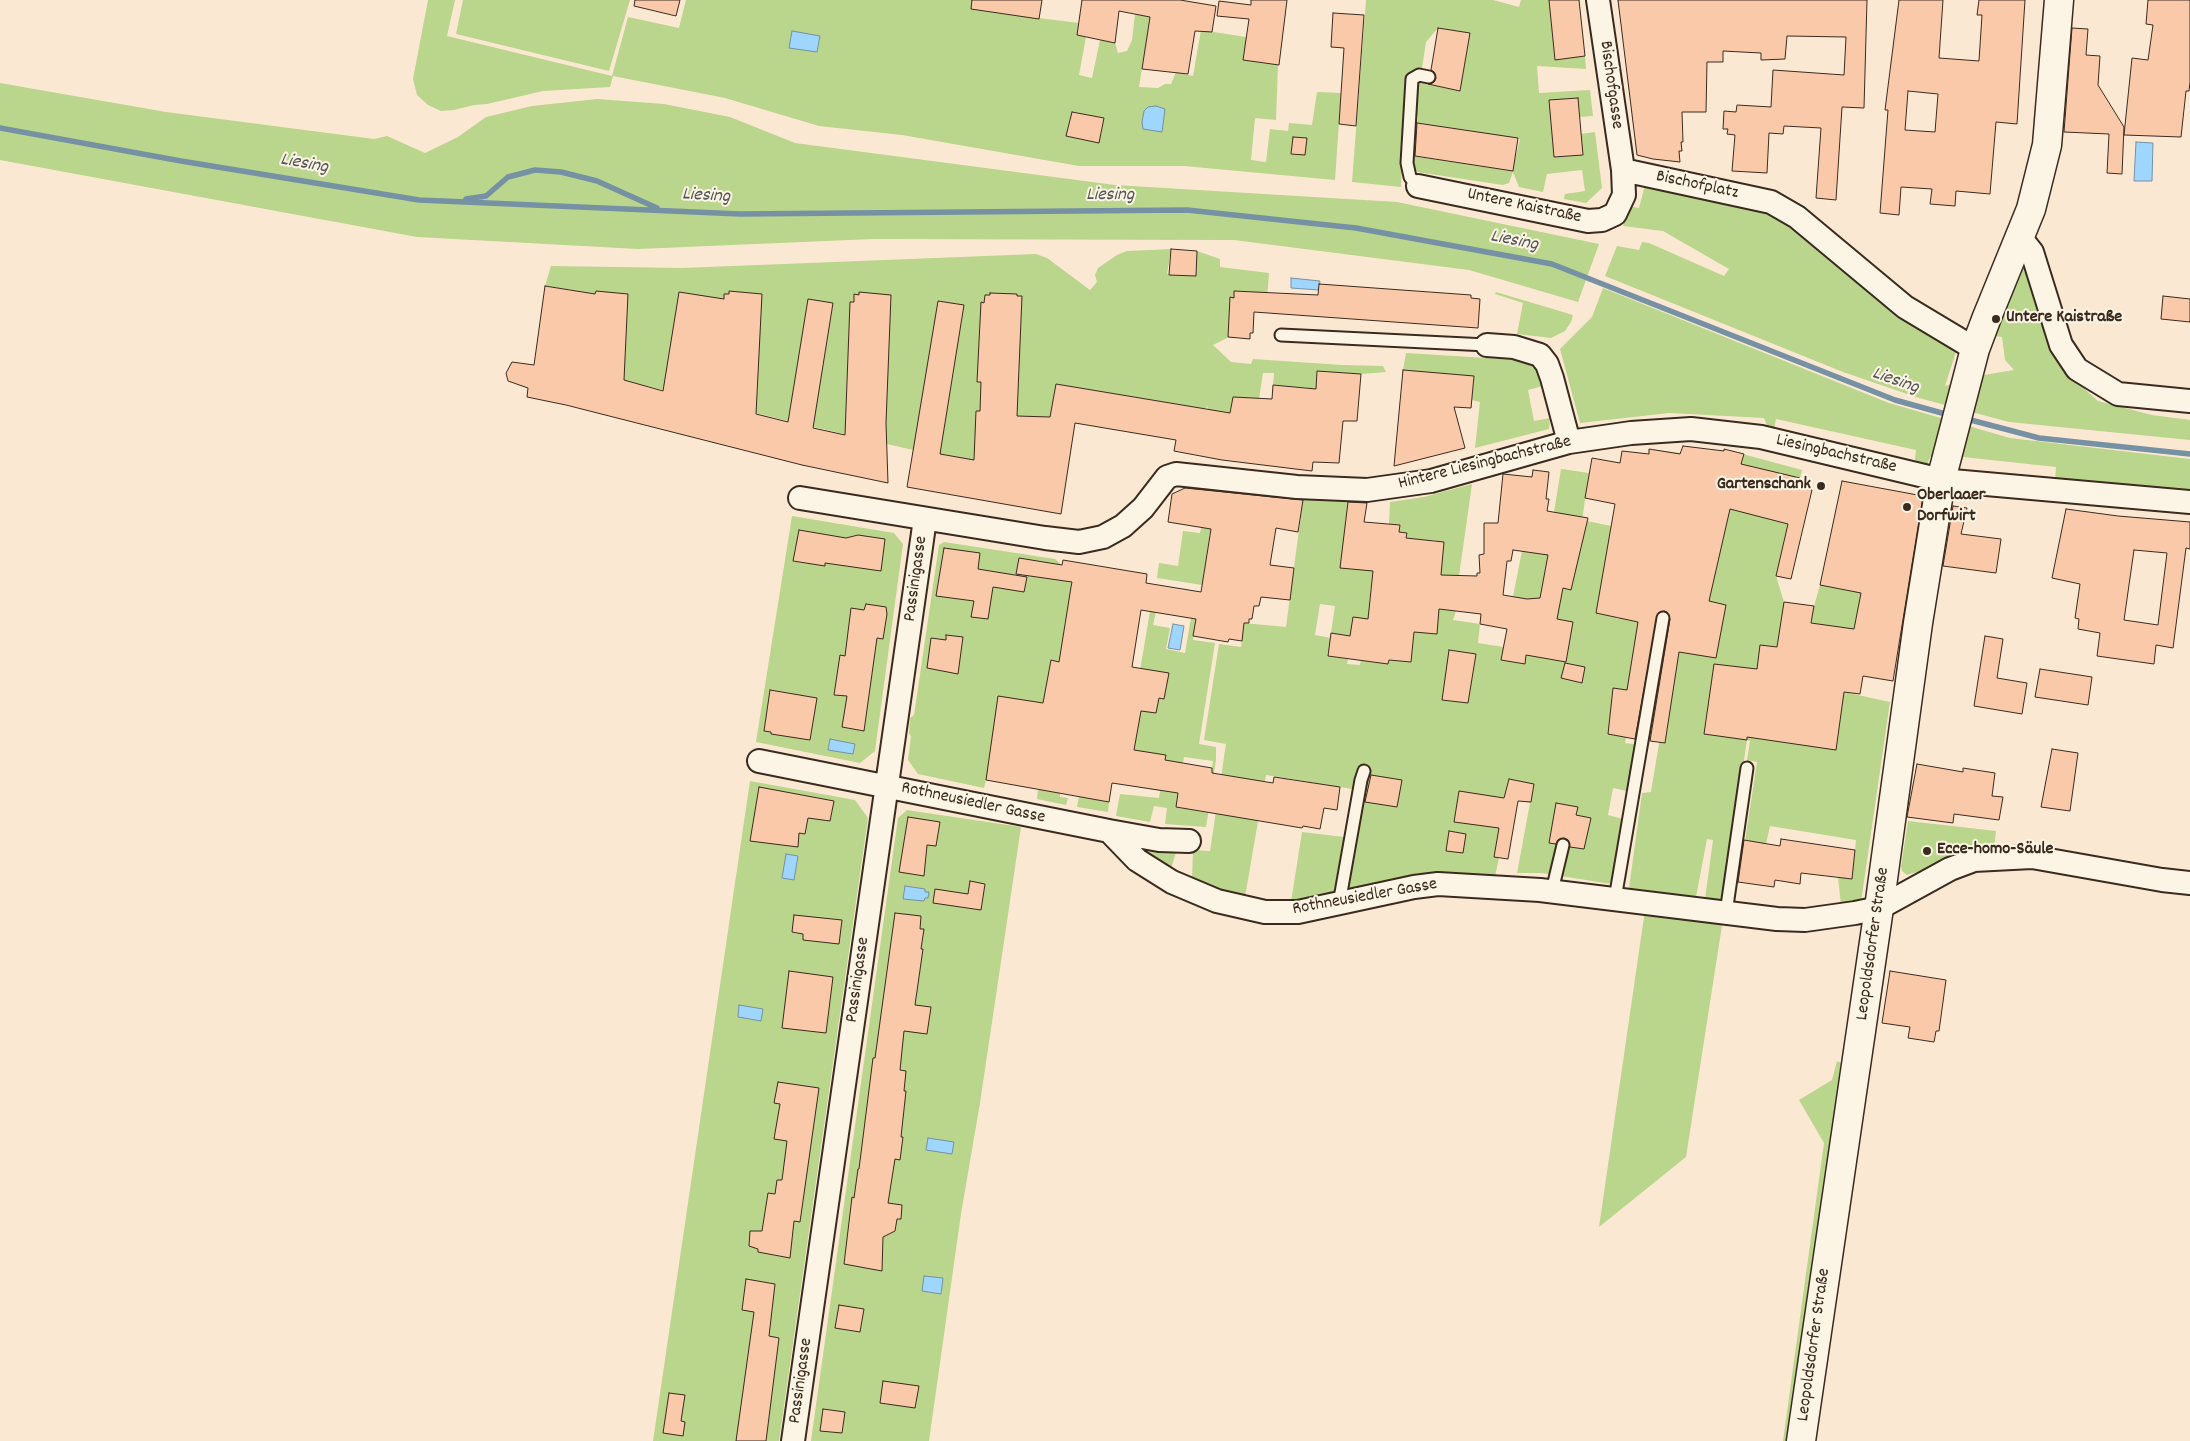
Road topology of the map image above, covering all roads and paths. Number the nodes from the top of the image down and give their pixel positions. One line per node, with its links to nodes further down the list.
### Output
1 (1598, 0): 4 (street, Bischofgasse)
2 (2059, 0): 6 (main road)
3 (1429, 77): 5 (lane)
4 (1622, 170): 5 (street, Untere Kaistraße); 9 (street, Bischofplatz)
5 (1418, 186)
6 (2020, 237): 9 (main road); 10 (street)
7 (1281, 335): 8 (lane)
8 (1487, 345): 12 (street)
9 (1976, 349): 13 (main road, Leopoldsdorfer Straße)
10 (2190, 401)
11 (1631, 433): 12 (street, Hintere Liesingbachstraße); 13 (street, Liesingbachstraße)
12 (1569, 442): 16 (street, Hintere Liesingbachstraße)
13 (1941, 480): 15 (street, Liesingbachstraße); 29 (main road, Leopoldsdorfer Straße)
14 (800, 498): 16 (street, Hintere Liesingbachstraße)
15 (2190, 502)
16 (926, 520): 21 (street, Passinigasse)
17 (1663, 618): 27 (lane)
18 (759, 762): 21 (street, Rothneusiedler Gasse)
19 (1747, 768): 30 (lane)
20 (1364, 772): 28 (lane)
21 (887, 786): 22 (street, Rothneusiedler Gasse); 31 (street, Passinigasse)
22 (1109, 831): 23 (street); 28 (street, Rothneusiedler Gasse)
23 (1189, 841)
24 (1562, 845): 26 (lane)
25 (2190, 883): 29 (street, Rothneusiedler Gasse)
26 (1552, 891): 27 (street, Rothneusiedler Gasse); 28 (street, Rothneusiedler Gasse)
27 (1615, 899): 30 (street, Rothneusiedler Gasse)
28 (1340, 904)
29 (1879, 908): 30 (street, Rothneusiedler Gasse); 32 (main road, Leopoldsdorfer Straße)
30 (1726, 912)
31 (793, 1441)
32 (1801, 1441)

